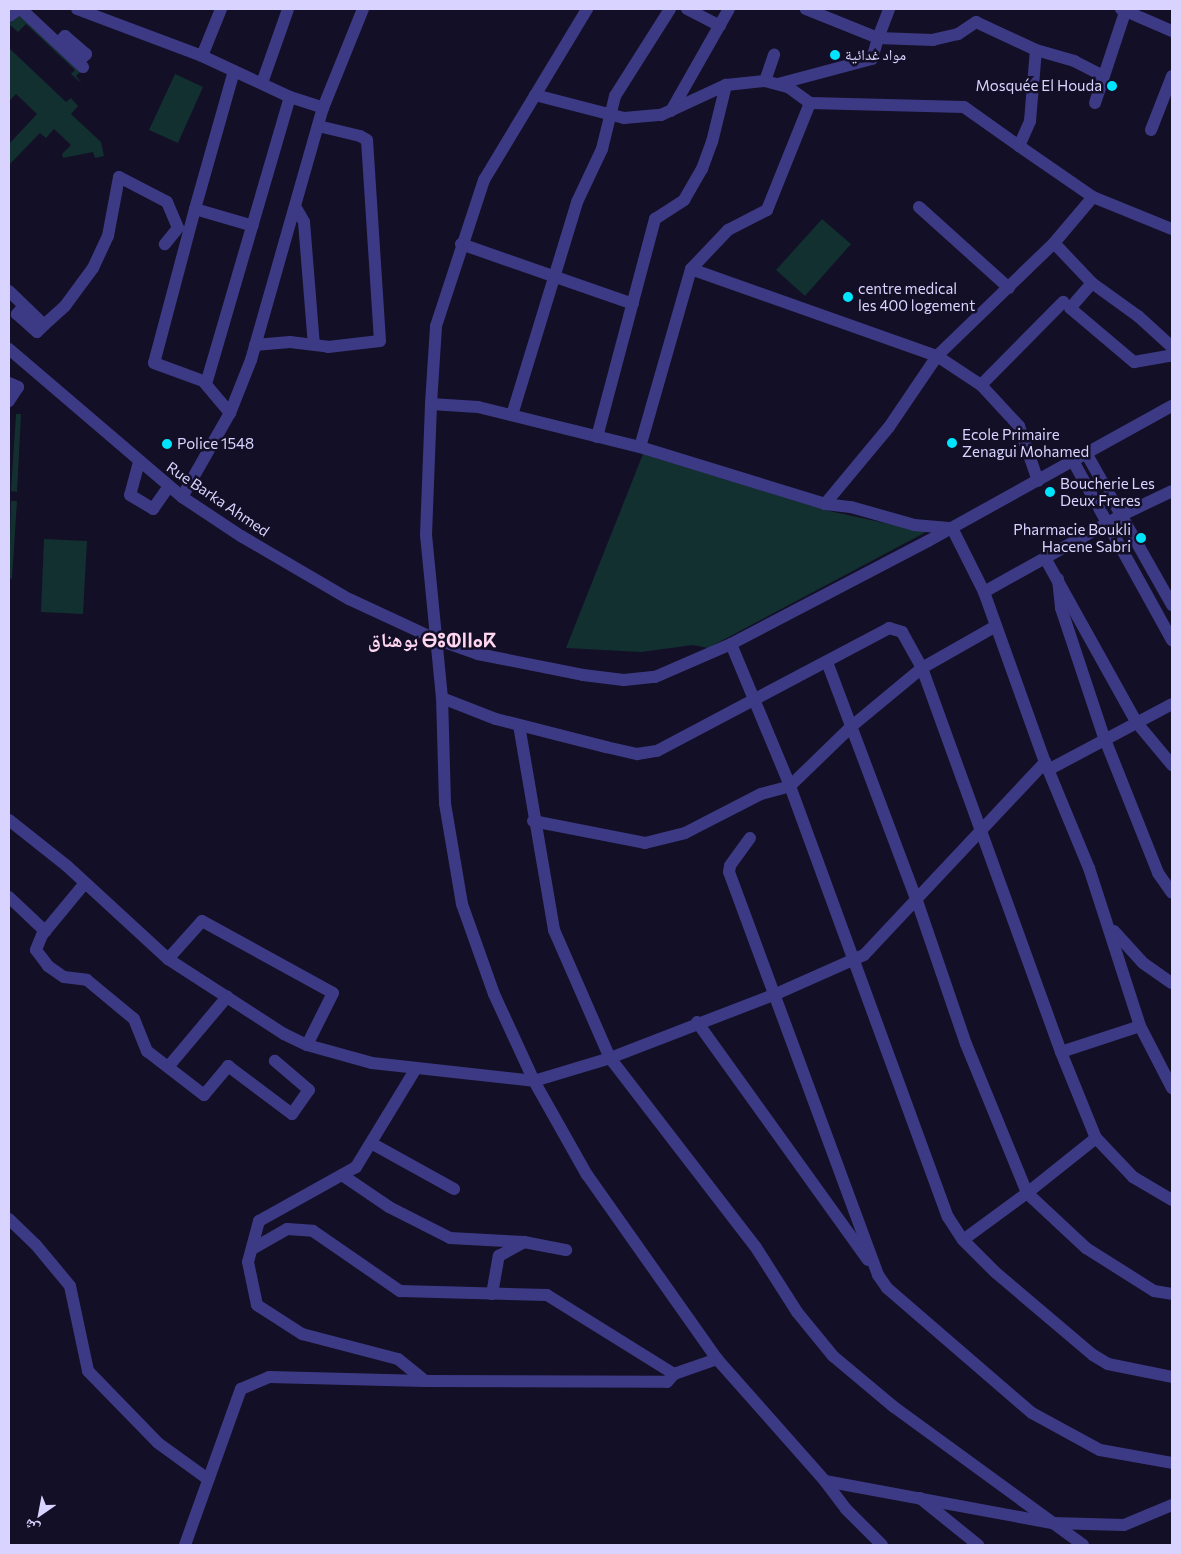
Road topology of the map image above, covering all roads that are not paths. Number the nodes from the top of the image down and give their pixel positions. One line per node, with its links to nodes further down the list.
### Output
1 (20, 9): 13 (street); 20 (street)
2 (77, 9): 19 (street)
3 (221, 9): 19 (street)
4 (288, 9): 25 (street)
5 (363, 9): 32 (street)
6 (587, 9): 28 (street)
7 (670, 9): 35 (street)
8 (687, 9): 14 (street)
9 (729, 9): 14 (street)
10 (806, 9): 16 (street)
11 (889, 9): 16 (street)
12 (1124, 9): 15 (street); 22 (street)
13 (9, 16)
14 (720, 26): 34 (street)
15 (1172, 31)
16 (878, 38): 17 (street); 26 (street)
17 (1036, 50): 22 (street); 38 (street)
18 (774, 55): 24 (street)
19 (202, 56): 21 (street)
20 (80, 64)
21 (234, 71): 25 (street); 42 (street)
22 (1103, 76): 31 (street)
23 (1172, 76): 33 (street)
24 (764, 81): 26 (street); 27 (street)
25 (262, 83): 29 (street)
26 (778, 84): 30 (street)
27 (726, 85): 34 (street); 54 (street)
28 (535, 95): 35 (street); 47 (street)
29 (290, 97): 32 (street); 43 (street)
30 (810, 103): 38 (street); 48 (street)
31 (1095, 103)
32 (323, 108): 36 (street)
33 (1166, 108): 37 (street)
34 (671, 111): 35 (street)
35 (613, 114): 49 (street)
36 (318, 126): 41 (street); 55 (street)
37 (1152, 130)
38 (1019, 146): 39 (street)
39 (1093, 197): 44 (street); 45 (street)
40 (919, 207): 51 (street)
41 (296, 208): 55 (street); 56 (street)
42 (195, 209): 43 (street); 62 (street)
43 (252, 226): 62 (street)
44 (1172, 229)
45 (1054, 243): 50 (street); 51 (street)
46 (165, 244): 52 (street)
47 (461, 244): 49 (street); 65 (street)
48 (691, 269): 60 (street); 70 (street)
49 (555, 277): 54 (street); 68 (street)
50 (1092, 283): 57 (street); 59 (street)
51 (1009, 288): 60 (street)
52 (9, 291)
53 (1063, 302): 63 (street)
54 (633, 304): 69 (street)
55 (314, 345): 56 (street)
56 (255, 346): 67 (street)
57 (1172, 347)
58 (9, 349): 73 (street, Rue Barka Ahmed)
59 (1172, 355)
60 (937, 356): 63 (street); 78 (street)
61 (9, 383): 64 (street)
62 (206, 384): 67 (street)
63 (981, 385): 74 (street)
64 (9, 401)
65 (431, 404): 68 (street); 87 (street)
66 (1172, 406): 71 (street, Rue Barka Ahmed)
67 (230, 413): 77 (street)
68 (512, 416): 69 (street)
69 (597, 437): 70 (street)
70 (640, 447): 78 (street)
71 (1086, 453): 72 (street, Rue Barka Ahmed); 79 (street)
72 (1073, 461): 74 (street, Rue Barka Ahmed); 80 (street)
73 (139, 462): 75 (street, Rue Barka Ahmed); 75 (street)
74 (1038, 480): 81 (street, Rue Barka Ahmed)
75 (168, 486): 77 (street, Rue Barka Ahmed)
76 (1172, 491): 79 (street)
77 (182, 497): 87 (street, Rue Barka Ahmed)
78 (825, 504): 81 (street)
79 (1122, 515): 80 (street); 85 (street)
80 (1107, 523): 82 (street); 88 (street)
81 (952, 528): 84 (street); 89 (street, Rue Barka Ahmed)
82 (1045, 558): 83 (street); 84 (street)
83 (1058, 579): 95 (street); 98 (street)
84 (984, 592): 86 (street)
85 (1172, 605)
86 (996, 626): 91 (street); 100 (street)
87 (434, 638): 89 (street, Rue Barka Ahmed); 92 (street)
88 (1172, 640)
89 (731, 644): 93 (street)
90 (826, 662): 91 (street); 93 (street); 97 (street)
91 (922, 668): 97 (street); 104 (street)
92 (442, 698): 96 (street); 125 (street)
93 (752, 701): 96 (street); 101 (street)
94 (1172, 704): 95 (street)
95 (1137, 723): 98 (street); 99 (street)
96 (519, 725): 103 (street)
97 (852, 726): 101 (street); 109 (street)
98 (1104, 737): 100 (street); 107 (street)
99 (1172, 765)
100 (1047, 766): 104 (street); 110 (street)
101 (790, 786): 103 (street); 113 (street)
102 (9, 820): 106 (street)
103 (533, 820): 121 (street)
104 (981, 831): 109 (street); 120 (street)
105 (750, 838): 115 (street)
106 (85, 883): 111 (street); 112 (street)
107 (1172, 893)
108 (9, 897): 111 (street)
109 (917, 901): 113 (street); 131 (street)
110 (1106, 919): 114 (street); 118 (street)
111 (45, 930): 123 (street)
112 (168, 959): 116 (street); 119 (street)
113 (852, 961): 115 (street); 134 (street)
114 (1172, 983)
115 (776, 994): 117 (street); 138 (street)
116 (227, 997): 119 (street); 123 (street)
117 (697, 1022): 121 (street); 138 (street)
118 (1140, 1026): 120 (street); 126 (street)
119 (307, 1045): 124 (street)
120 (1062, 1052): 127 (street)
121 (610, 1058): 125 (street); 150 (street)
122 (275, 1060): 123 (street)
123 (168, 1067)
124 (415, 1070): 125 (street); 128 (street)
125 (534, 1081): 141 (street)
126 (1172, 1088)
127 (1096, 1138): 131 (street); 132 (street)
128 (371, 1143): 129 (street); 130 (street)
129 (342, 1175): 135 (street); 136 (street)
130 (454, 1189)
131 (1028, 1193): 134 (street); 140 (street)
132 (1172, 1200)
133 (9, 1219): 146 (street)
134 (963, 1240): 143 (street)
135 (524, 1242): 137 (street); 139 (street)
136 (252, 1248): 139 (street); 144 (street)
137 (566, 1250)
138 (878, 1275): 145 (street)
139 (492, 1294): 142 (street)
140 (1172, 1294)
141 (717, 1360): 142 (street); 147 (street)
142 (674, 1374): 144 (street)
143 (1172, 1377)
144 (425, 1381): 146 (street)
145 (1172, 1463)
146 (208, 1479): 151 (street)
147 (825, 1481): 148 (street); 152 (street)
148 (918, 1497): 150 (street); 153 (street)
149 (1172, 1505): 150 (street)
150 (1052, 1523): 154 (street)
151 (184, 1545)
152 (882, 1545)
153 (978, 1545)
154 (1083, 1545)

